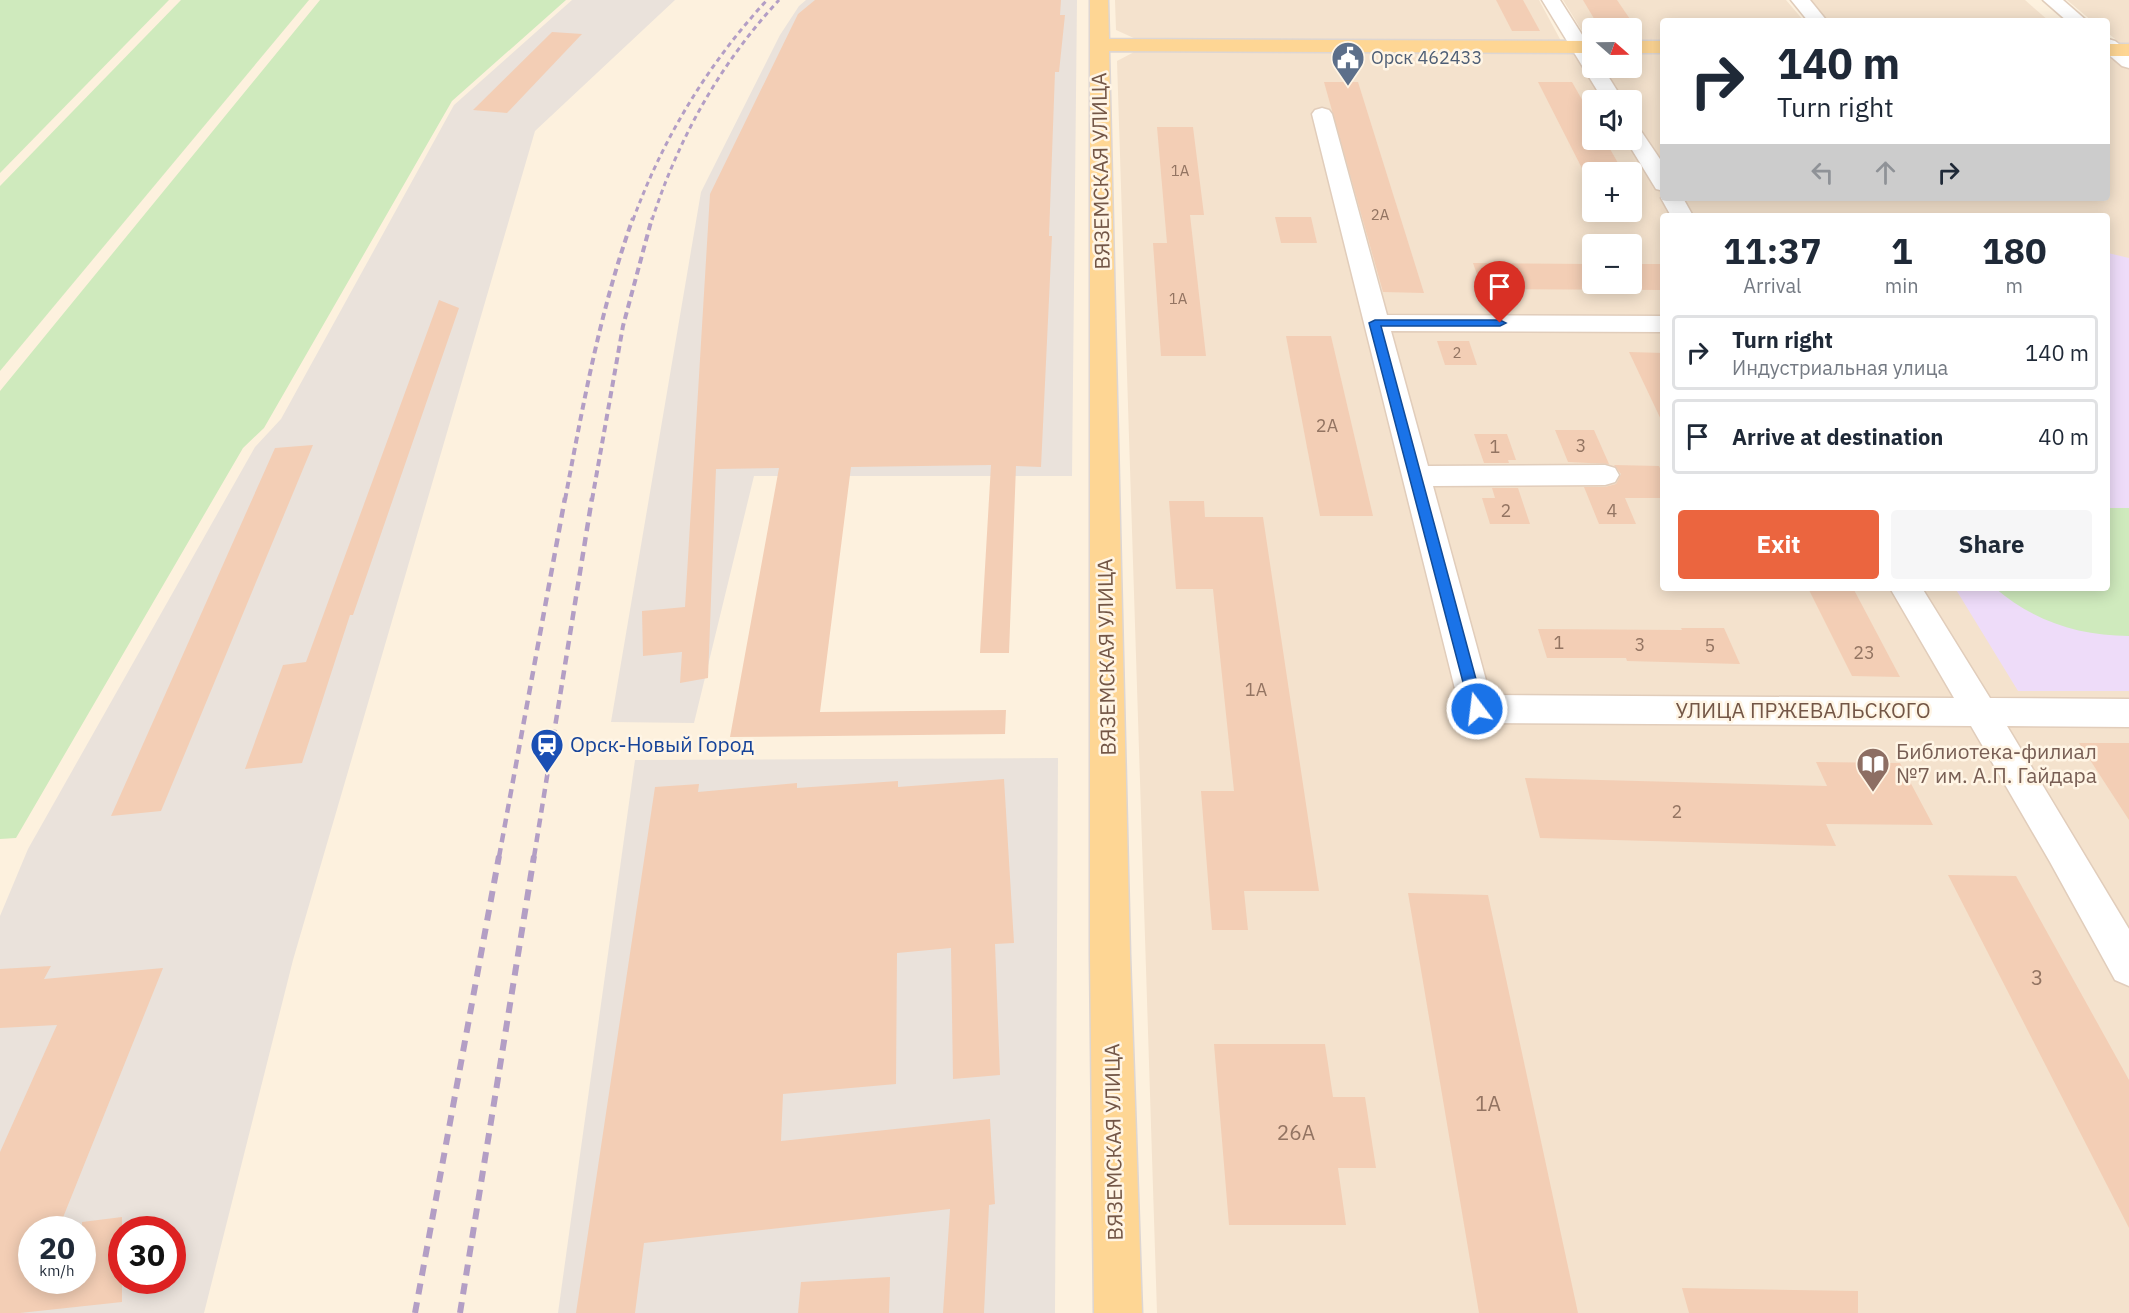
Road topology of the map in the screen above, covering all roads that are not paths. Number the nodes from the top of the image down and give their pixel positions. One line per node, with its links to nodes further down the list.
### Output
1 (1099, 0): 8 (main road, ВЯЗЕМСКАЯ УЛИЦА)
2 (1551, 0): 7 (street)
3 (1800, 0): 5 (street)
4 (2052, 0): 6 (street)
5 (1815, 18)
6 (2074, 18)
7 (1582, 42)
8 (1100, 45): 9 (main road); 23 (main road, ВЯЗЕМСКАЯ УЛИЦА)
9 (1582, 47)
10 (1642, 47): 11 (main road)
11 (1660, 47)
12 (1322, 114): 15 (street)
13 (1642, 148): 14 (street)
14 (1660, 178)
15 (1375, 323): 16 (street); 18 (street)
16 (1660, 324)
17 (1605, 475): 18 (street)
18 (1415, 476): 20 (street, УЛИЦА ПРЖЕВАЛЬСКОГО)
19 (1908, 591): 20 (street)
20 (1982, 713): 21 (street, УЛИЦА ПРЖЕВАЛЬСКОГО); 22 (street)
21 (2129, 713)
22 (2129, 967)
23 (1118, 1313)

